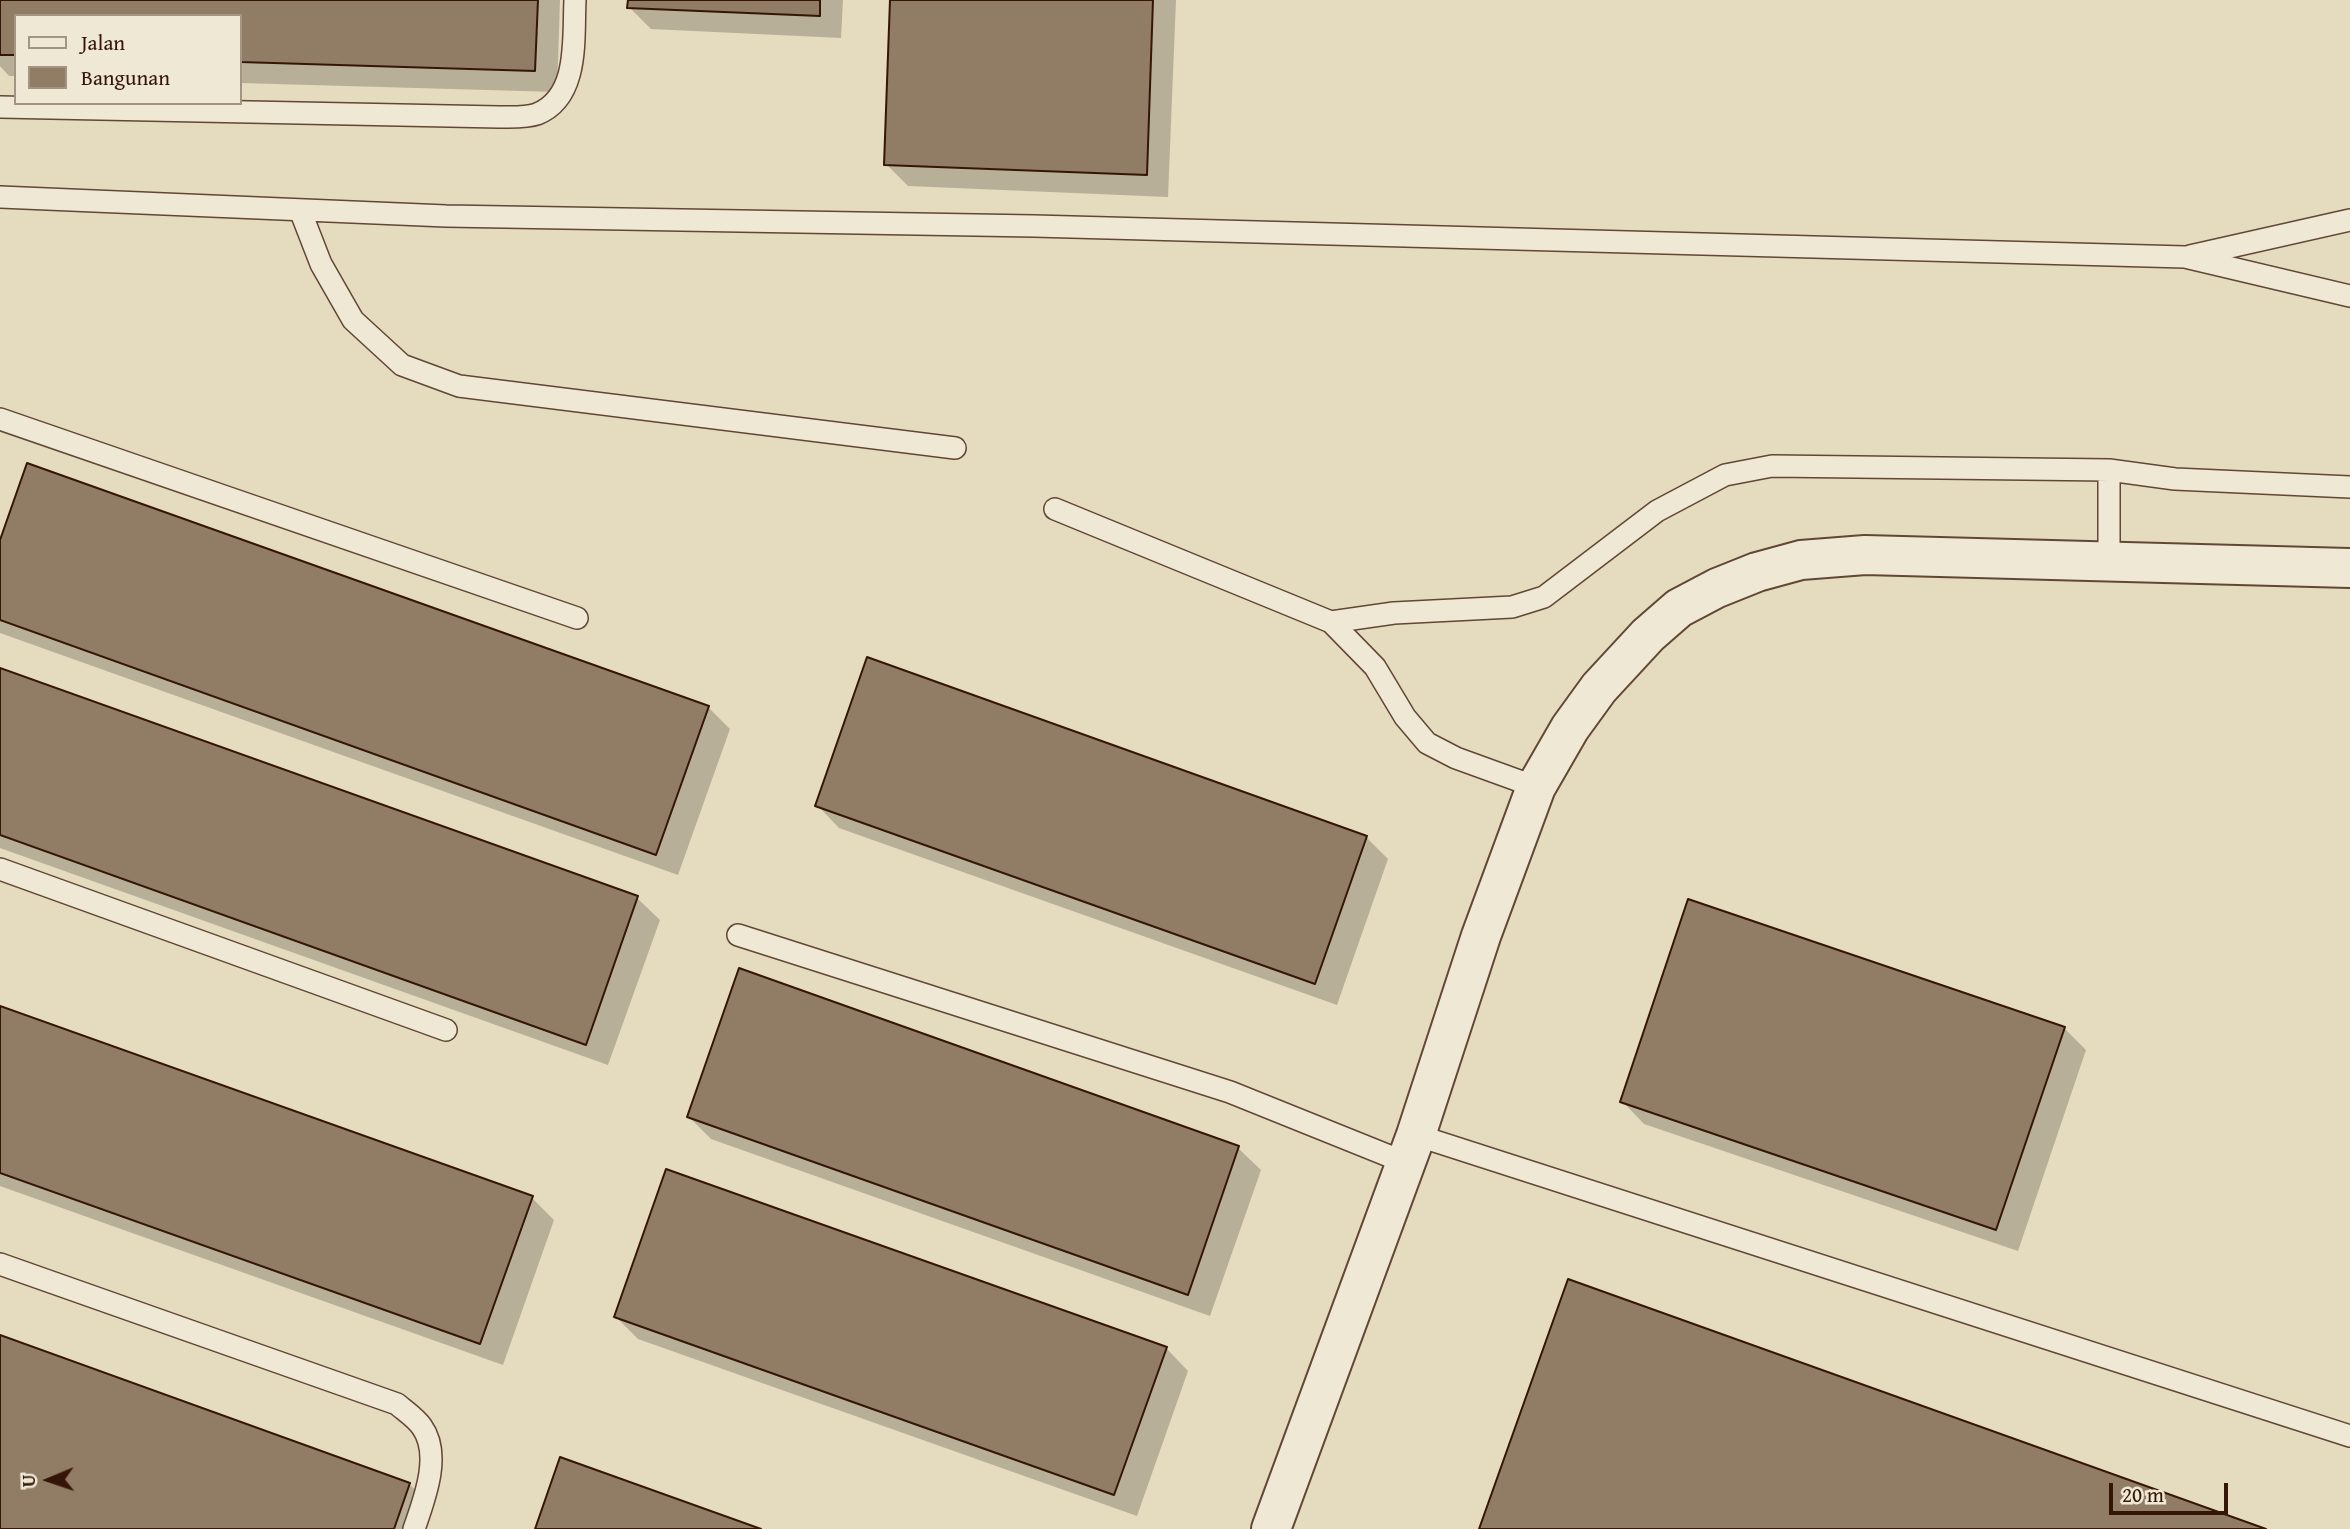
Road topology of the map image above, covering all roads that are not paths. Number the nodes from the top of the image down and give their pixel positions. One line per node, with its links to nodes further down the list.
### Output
1 (575, 0): 2 (lane)
2 (0, 107)
3 (0, 197): 4 (lane)
4 (300, 209): 6 (lane); 9 (lane)
5 (2350, 220): 6 (lane)
6 (2185, 257): 7 (lane)
7 (2350, 296)
8 (0, 419): 15 (lane)
9 (955, 449)
10 (2109, 470): 11 (lane); 13 (lane); 16 (lane)
11 (2350, 486)
12 (1055, 509): 16 (lane)
13 (2109, 562): 14 (street); 17 (street)
14 (2350, 568)
15 (577, 618)
16 (1331, 622): 17 (lane)
17 (1536, 787): 21 (street)
18 (0, 869): 20 (lane)
19 (738, 935): 21 (lane)
20 (446, 1030)
21 (1410, 1148): 23 (lane); 25 (street)
22 (0, 1264): 24 (lane)
23 (2350, 1436)
24 (414, 1529)
25 (1271, 1529)

